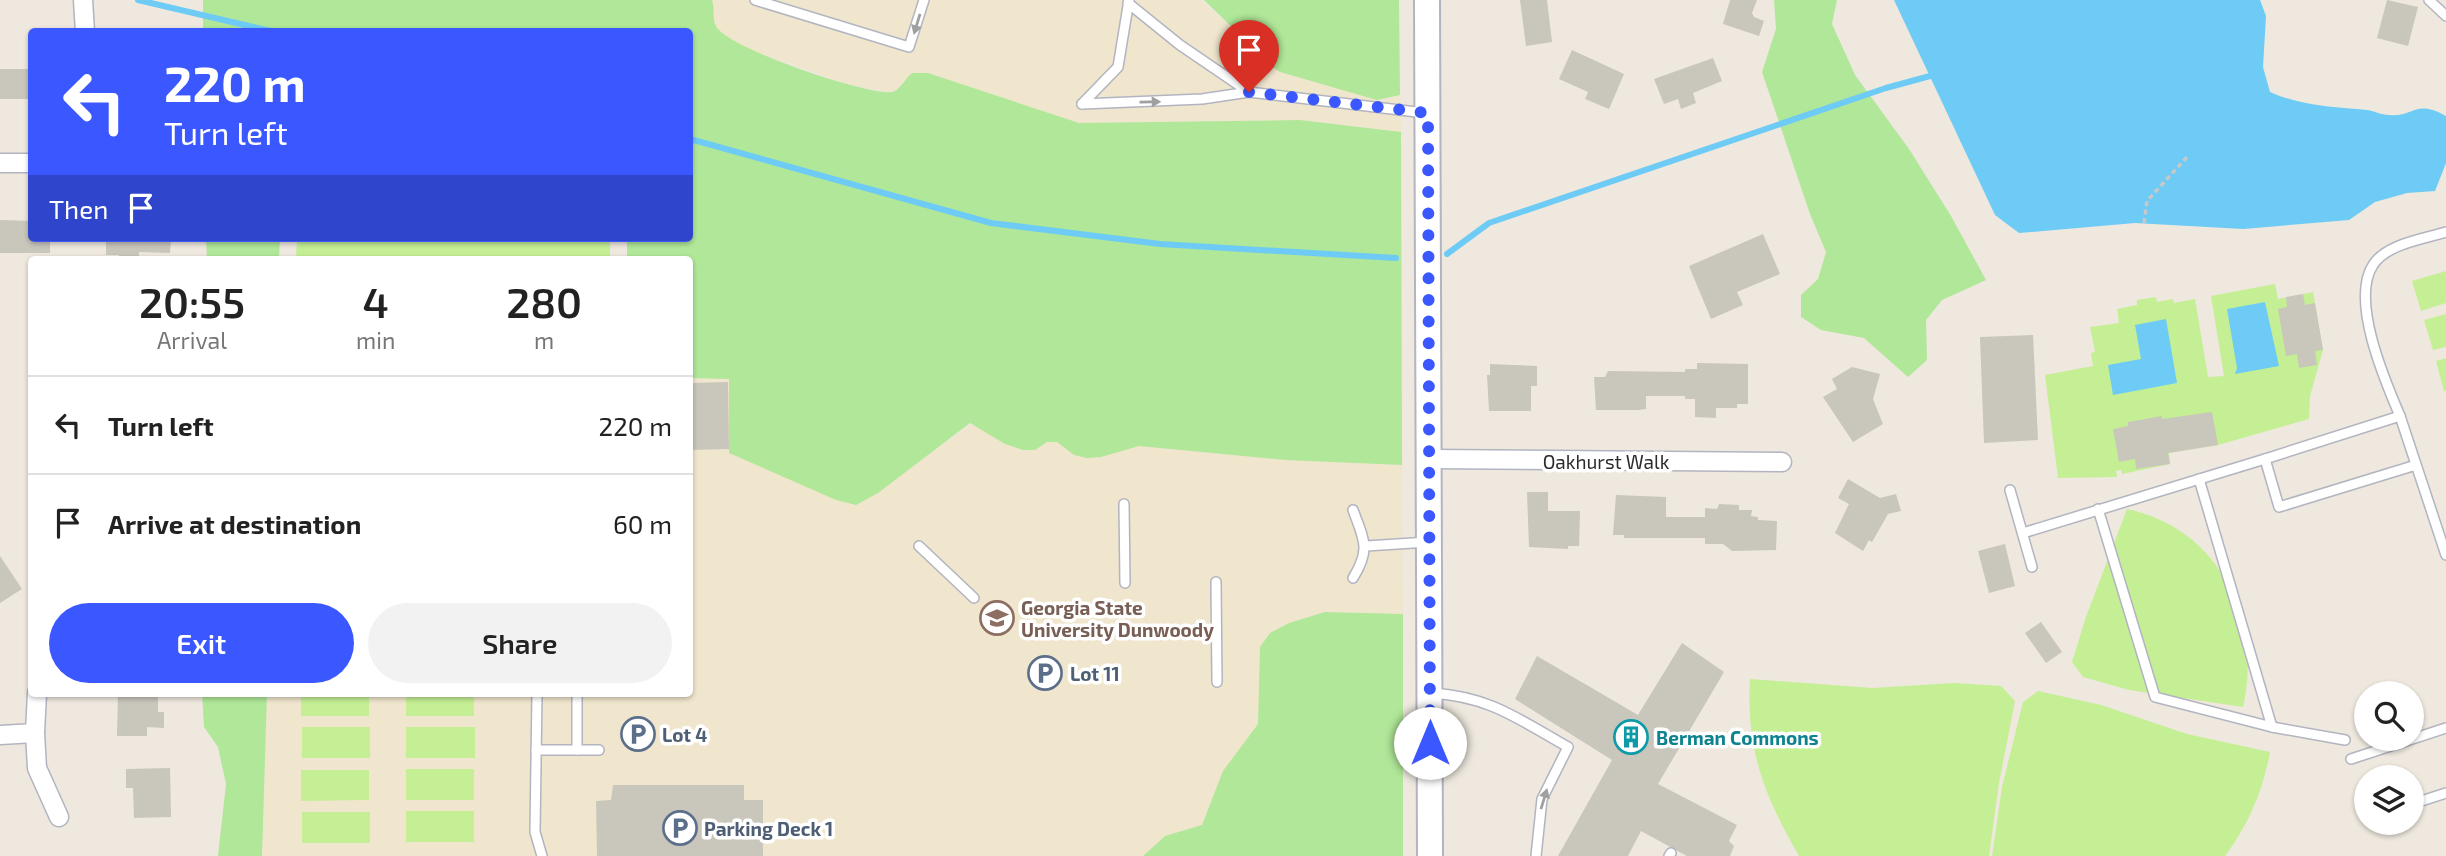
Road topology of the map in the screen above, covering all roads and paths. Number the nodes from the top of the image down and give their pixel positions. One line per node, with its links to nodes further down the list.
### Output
1 (83, 0): 8 (street)
2 (755, 0): 3 (lane, one-way to 2)
3 (924, 0)
4 (1427, 0): 10 (street)
5 (2429, 0): 7 (lane)
6 (1129, 2): 9 (lane); 9 (lane, one-way to 9)
7 (2446, 16)
8 (85, 28)
9 (1249, 92): 10 (lane)
10 (1428, 113): 17 (street)
11 (2188, 156): 14 (path)
12 (0, 163): 13 (street)
13 (28, 163)
14 (2144, 223)
15 (2446, 232): 16 (lane)
16 (2400, 415): 18 (lane); 20 (lane)
17 (1430, 459): 19 (street, Oakhurst Walk); 27 (street)
18 (2265, 459): 20 (lane); 21 (lane)
19 (1782, 463)
20 (2416, 465): 30 (lane)
21 (2199, 479): 24 (lane); 41 (lane)
22 (2010, 489): 26 (lane)
23 (1125, 504): 34 (lane)
24 (2098, 509): 26 (lane); 41 (lane)
25 (1353, 510): 29 (lane)
26 (2022, 533): 31 (lane)
27 (1430, 542): 29 (lane); 37 (street)
28 (919, 546): 35 (lane)
29 (1366, 546): 32 (lane)
30 (2446, 555)
31 (2032, 567)
32 (1353, 578)
33 (1216, 582): 36 (lane)
34 (1125, 583)
35 (974, 598)
36 (1217, 682)
37 (1430, 693): 54 (street); 55 (lane, one-way to 37)
38 (37, 697): 43 (street)
39 (537, 697): 46 (lane)
40 (577, 697): 47 (lane)
41 (2272, 727): 45 (lane)
42 (2446, 728): 49 (lane)
43 (35, 733): 44 (street); 52 (street)
44 (0, 735)
45 (2345, 740)
46 (536, 750): 47 (lane); 53 (lane)
47 (577, 750): 48 (lane)
48 (599, 750)
49 (2351, 759)
50 (2446, 793): 51 (lane)
51 (2424, 800)
52 (59, 817)
53 (541, 856)
54 (1430, 856)
55 (1536, 856)

